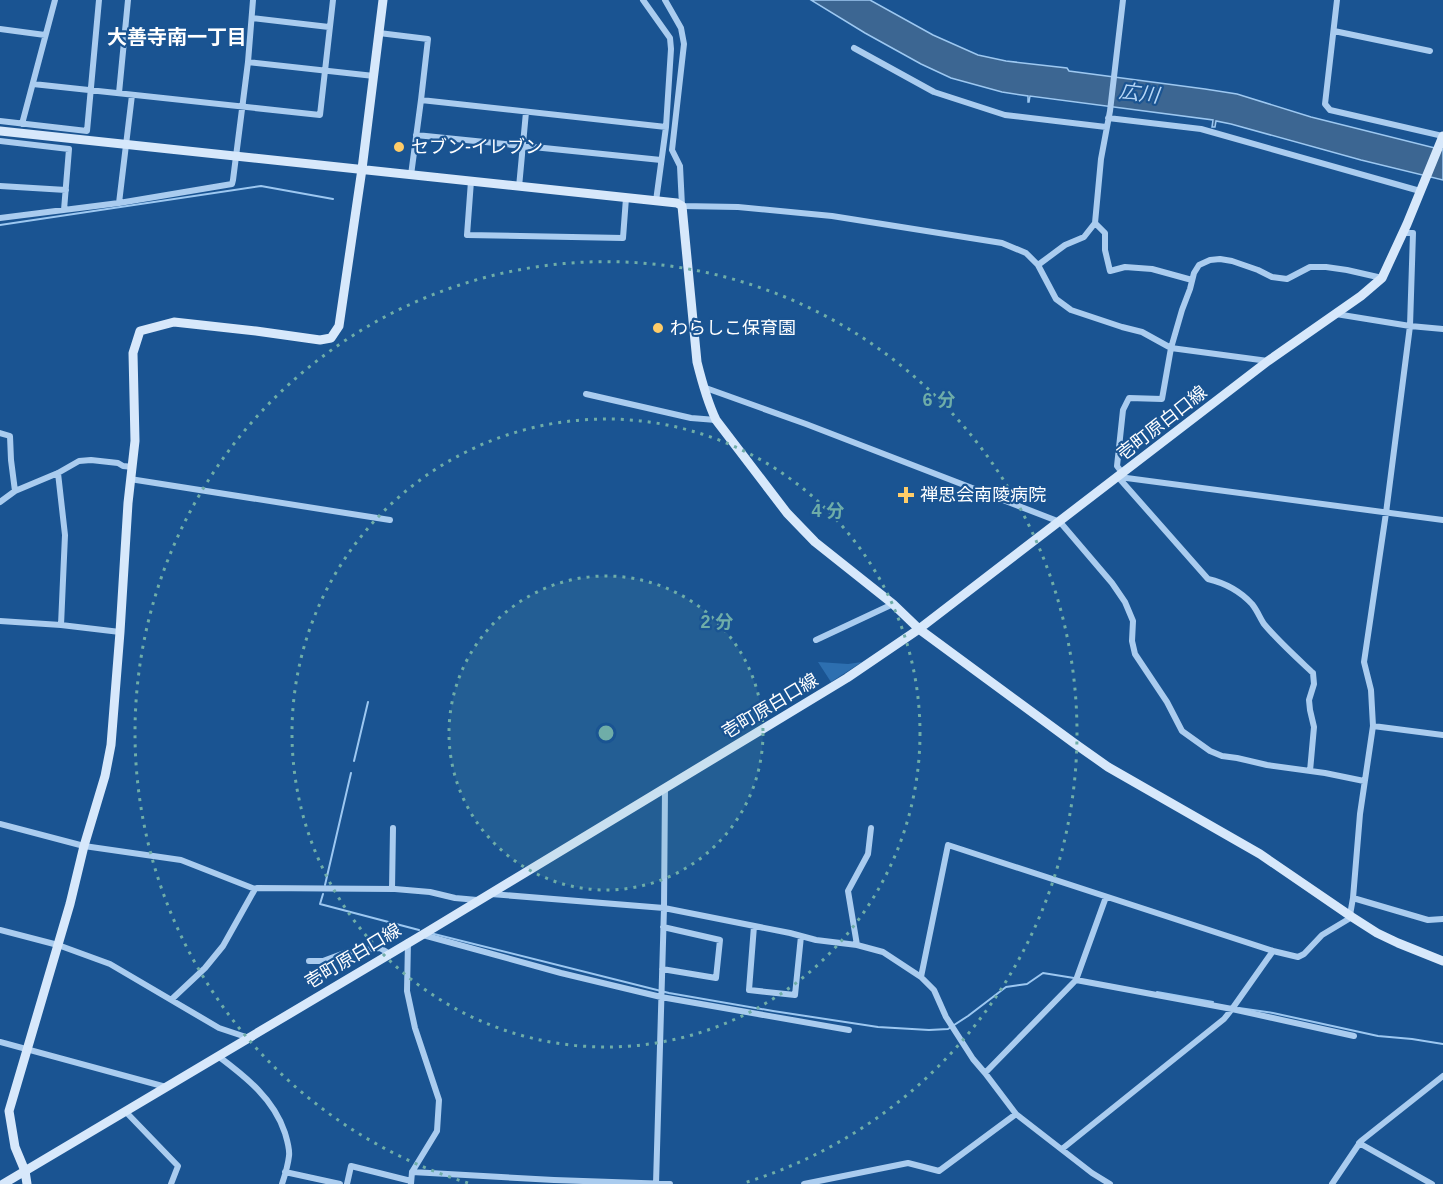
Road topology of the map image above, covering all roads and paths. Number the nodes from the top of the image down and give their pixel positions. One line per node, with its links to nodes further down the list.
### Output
1 (55, 0): 16 (street)
2 (99, 0): 23 (street)
3 (128, 0): 24 (street)
4 (253, 0): 11 (street)
5 (333, 0): 12 (street)
6 (383, 0): 15 (street)
7 (643, 0): 32 (street)
8 (665, 0): 52 (street)
9 (1123, 0): 29 (street)
10 (1337, 0): 14 (street)
11 (252, 18): 12 (street); 19 (street)
12 (329, 27): 20 (street)
13 (0, 29): 16 (street)
14 (1334, 31): 18 (street); 36 (street)
15 (379, 33): 21 (street); 26 (street)
16 (45, 35): 22 (street)
17 (854, 48): 33 (street)
18 (1430, 51)
19 (248, 62): 20 (street); 27 (street)
20 (325, 70): 21 (street); 27 (street)
21 (374, 76): 42 (street)
22 (33, 84): 23 (street); 31 (street)
23 (90, 90): 24 (street); 31 (street)
24 (119, 93): 25 (street)
25 (132, 95): 27 (street); 38 (street)
26 (421, 100): 28 (street); 35 (street)
27 (242, 106): 40 (street)
28 (526, 112): 32 (street); 39 (street)
29 (1109, 115): 33 (street); 47 (street)
30 (0, 121): 31 (street)
31 (22, 124)
32 (666, 127): 41 (street)
33 (1106, 127): 55 (street)
34 (0, 131): 38 (street)
35 (416, 135): 39 (street); 43 (street)
36 (1442, 137): 47 (street, 壱町原白口線)
37 (0, 141): 48 (street)
38 (126, 144): 40 (street); 51 (street)
39 (522, 146): 41 (street); 46 (street)
40 (237, 155): 42 (street); 51 (street)
41 (662, 160): 50 (street)
42 (362, 169): 43 (street); 69 (street)
43 (411, 175): 44 (street)
44 (471, 181): 46 (street); 49 (street)
45 (0, 186): 48 (street)
46 (519, 187): 49 (street)
47 (1422, 187): 56 (street, 壱町原白口線)
48 (66, 190): 53 (street)
49 (626, 198): 50 (street)
50 (656, 201): 52 (street)
51 (118, 203): 53 (street)
52 (682, 206): 57 (street); 65 (street)
53 (64, 210): 54 (street)
54 (0, 218)
55 (1095, 223): 57 (street); 59 (street)
56 (1403, 233): 58 (street, 壱町原白口線); 61 (street)
57 (1038, 265): 63 (street)
58 (1382, 278): 59 (street); 60 (street, 壱町原白口線)
59 (1192, 280): 63 (street)
60 (1335, 314): 61 (street); 64 (street, 壱町原白口線)
61 (1410, 326): 62 (street); 75 (street)
62 (1443, 329)
63 (1171, 348): 64 (street); 71 (street)
64 (1268, 361): 71 (street, 壱町原白口線)
65 (703, 387): 67 (street); 78 (street)
66 (586, 394): 67 (street)
67 (716, 420): 79 (street)
68 (0, 433): 73 (street)
69 (133, 467): 70 (street); 72 (street)
70 (58, 473): 73 (street); 81 (street)
71 (1120, 475): 75 (street); 78 (street, 壱町原白口線); 87 (street)
72 (130, 478): 76 (street); 83 (street)
73 (15, 491): 74 (street)
74 (0, 502)
75 (1386, 513): 77 (street); 85 (street)
76 (390, 520)
77 (1443, 520)
78 (1060, 522): 82 (street, 壱町原白口線); 87 (street)
79 (893, 604): 82 (street); 84 (street)
80 (0, 621): 81 (street)
81 (61, 625): 83 (street)
82 (919, 628): 89 (street, 壱町原白口線); 101 (street)
83 (120, 632): 93 (street)
84 (816, 640)
85 (1372, 726): 86 (street); 88 (street)
86 (1443, 735)
87 (1310, 771): 88 (street)
88 (1364, 781): 98 (street)
89 (665, 788): 96 (street, 壱町原白口線); 100 (street)
90 (0, 824): 93 (street)
91 (393, 828): 95 (street)
92 (871, 828): 110 (street)
93 (84, 846): 94 (street); 109 (street)
94 (255, 889): 95 (street); 119 (street)
95 (392, 889): 99 (street)
96 (490, 894): 99 (street, 壱町原白口線); 100 (street)
97 (1106, 897): 111 (street); 116 (street); 117 (street)
98 (1353, 898): 101 (street); 102 (street)
99 (478, 901): 106 (street, 壱町原白口線)
100 (664, 908): 103 (street); 104 (street)
101 (1351, 916): 111 (street); 114 (street)
102 (1443, 919)
103 (754, 926): 107 (street); 107 (street)
104 (663, 927): 115 (street); 115 (street)
105 (0, 930): 109 (street)
106 (422, 935): 108 (street, 壱町原白口線); 118 (street)
107 (801, 936): 110 (street)
108 (408, 942): 112 (street, 壱町原白口線); 136 (street)
109 (58, 945): 119 (street); 125 (street)
110 (857, 945): 116 (street)
111 (1273, 951): 120 (street)
112 (390, 954): 113 (street); 123 (street, 壱町原白口線)
113 (309, 961)
114 (1443, 961)
115 (662, 969): 118 (street)
116 (921, 978): 127 (street)
117 (1076, 980): 120 (street); 127 (street)
118 (661, 997): 121 (street); 144 (street)
119 (172, 999): 123 (street)
120 (1232, 1009): 122 (street); 133 (street)
121 (849, 1030)
122 (1354, 1036)
123 (249, 1038): 126 (street, 壱町原白口線)
124 (0, 1042): 125 (street)
125 (28, 1050): 129 (street); 134 (street)
126 (218, 1056): 129 (street, 壱町原白口線); 135 (street)
127 (985, 1072): 131 (street)
128 (1443, 1076): 132 (street)
129 (167, 1087): 130 (street, 壱町原白口線)
130 (125, 1112): 134 (street, 壱町原白口線); 140 (street)
131 (1016, 1114): 133 (street); 146 (street)
132 (1359, 1143): 148 (street); 149 (street)
133 (1062, 1149): 147 (street)
134 (25, 1171): 138 (street, 壱町原白口線); 139 (street)
135 (285, 1172): 141 (street); 142 (street)
136 (412, 1172): 137 (street); 144 (street)
137 (411, 1183): 143 (street)
138 (3, 1184)
139 (27, 1184)
140 (171, 1184)
141 (282, 1184)
142 (340, 1184)
143 (347, 1184)
144 (656, 1184): 145 (street)
145 (670, 1184)
146 (804, 1184)
147 (1110, 1184)
148 (1332, 1184)
149 (1432, 1184)

